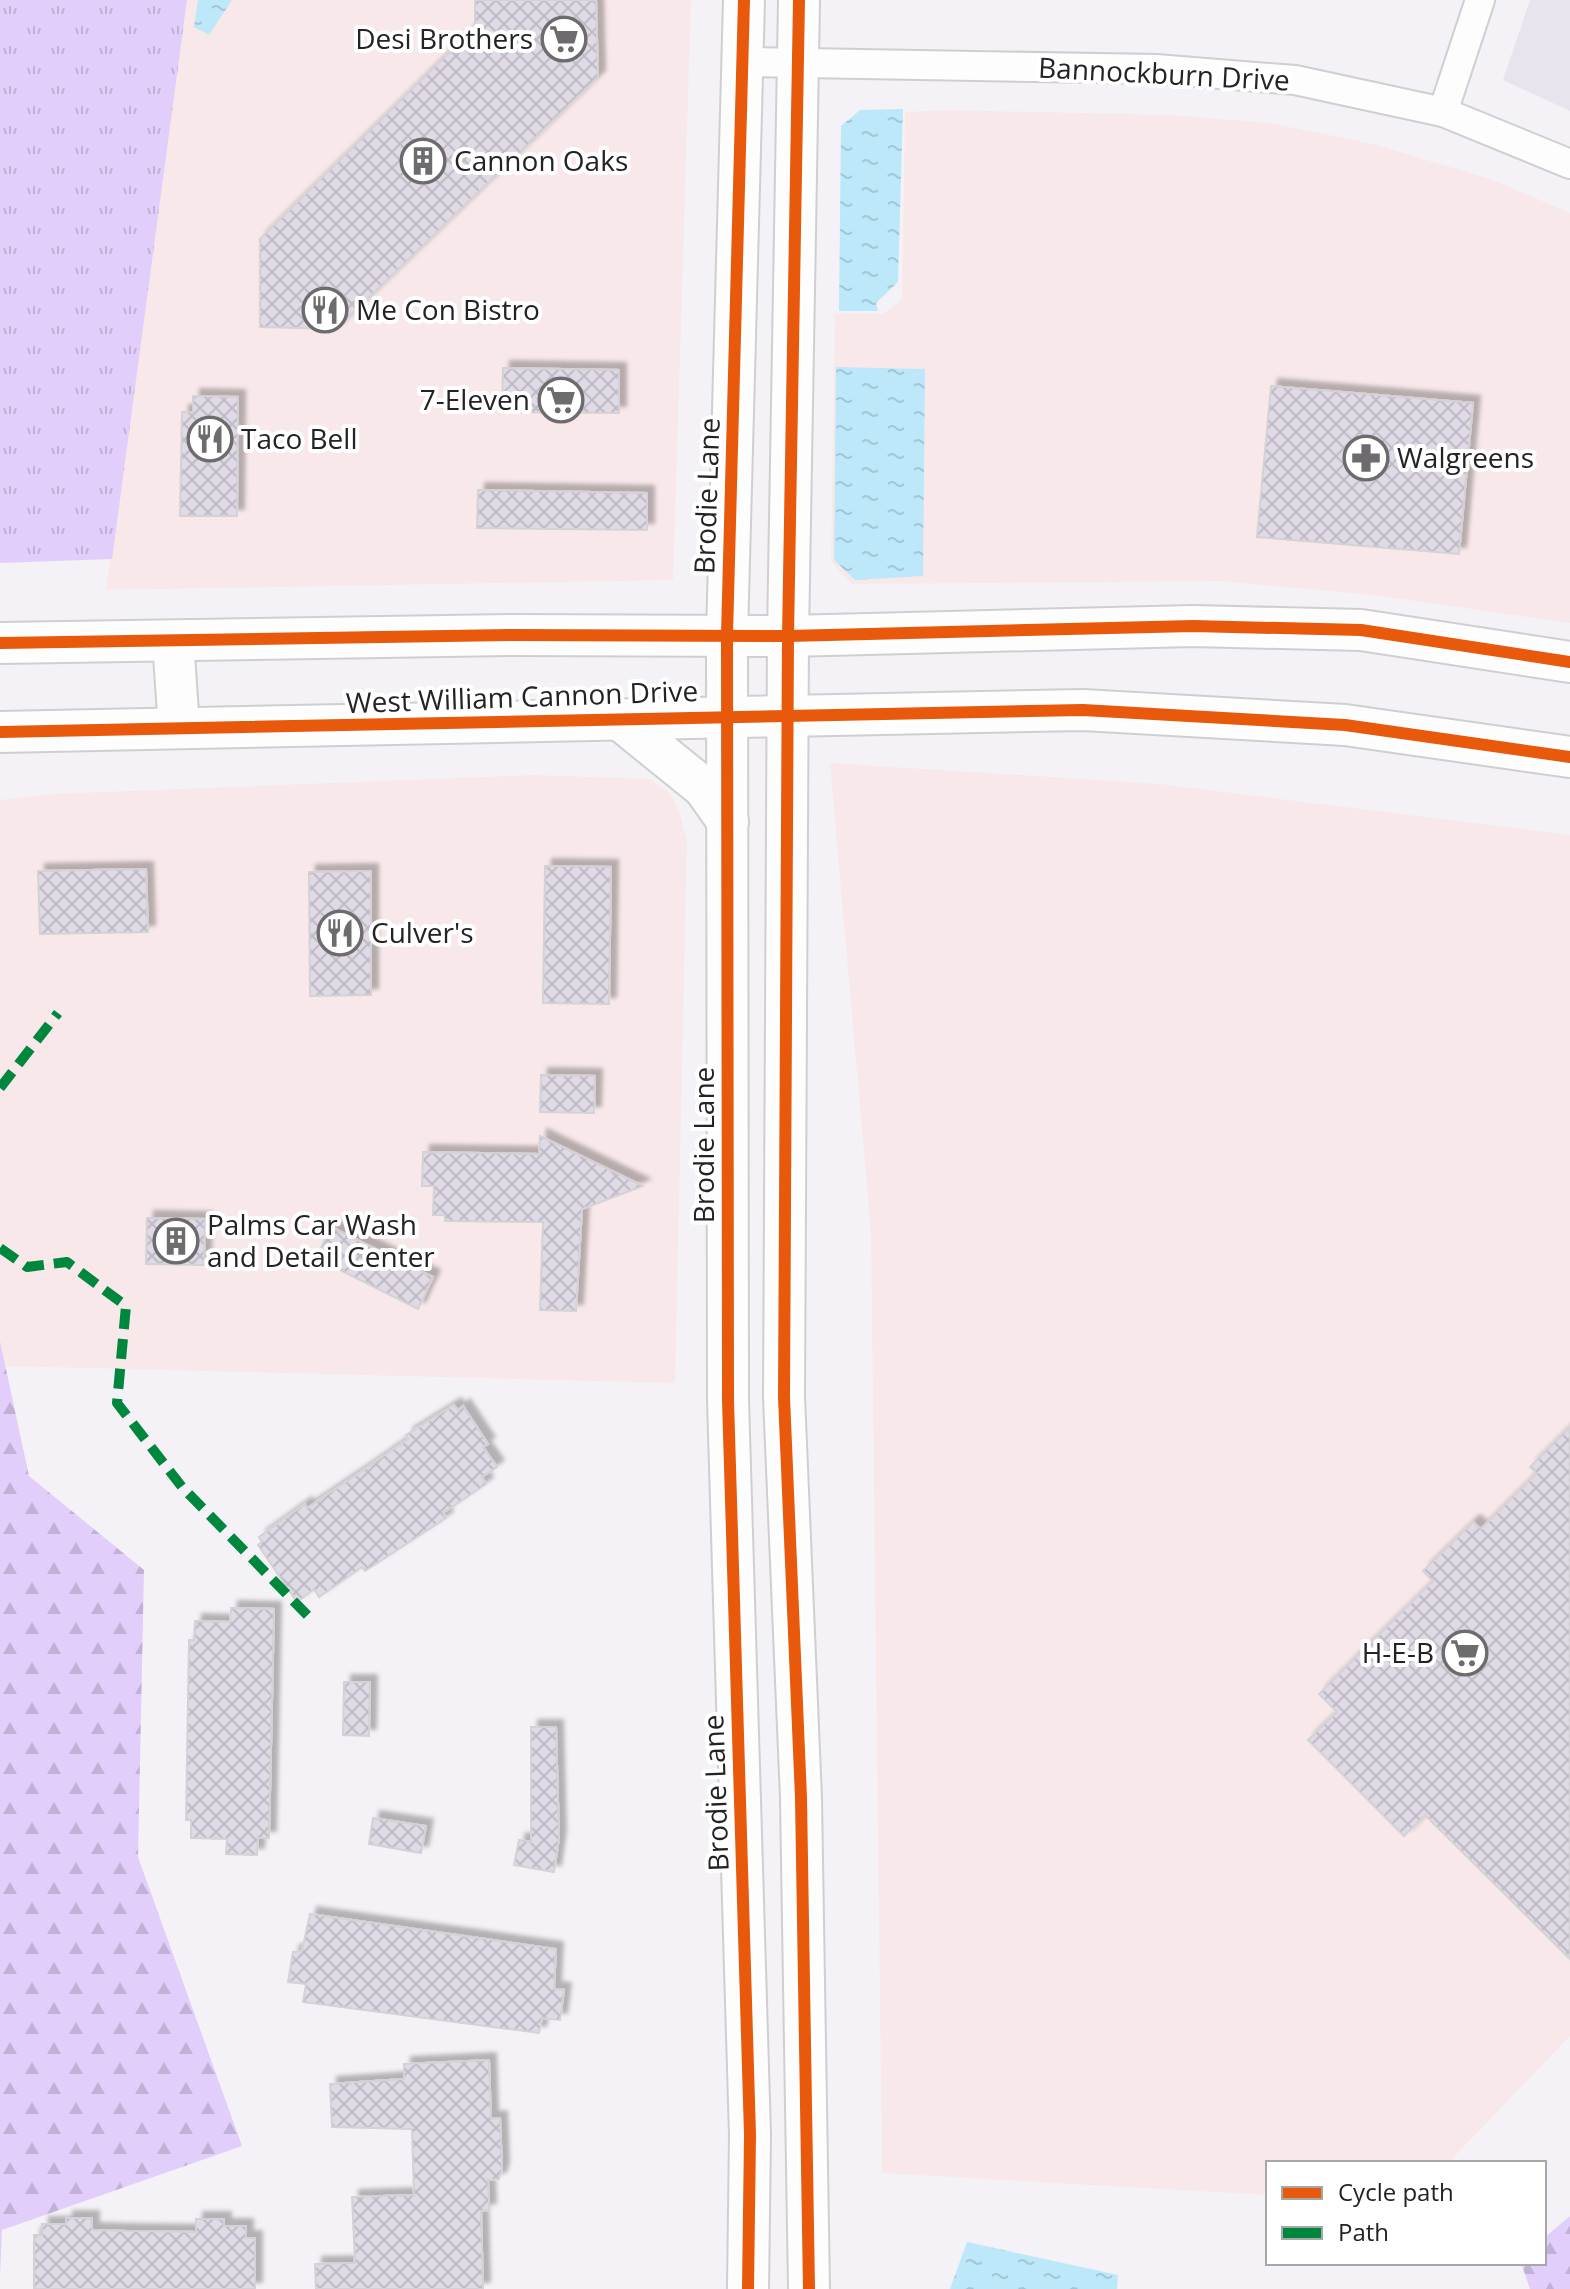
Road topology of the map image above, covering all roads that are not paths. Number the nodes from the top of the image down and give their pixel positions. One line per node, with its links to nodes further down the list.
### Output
1 (744, 0): 4 (main road, Brodie Lane)
2 (799, 0): 5 (main road)
3 (1480, 0): 6 (street)
4 (743, 62): 5 (street, Bannockburn Drive); 8 (main road, Brodie Lane)
5 (799, 64): 6 (street, Bannockburn Drive); 9 (main road)
6 (1443, 112): 7 (street, Bannockburn Drive)
7 (1570, 164)
8 (727, 635): 9 (main road, West William Cannon Drive); 10 (main road, West William Cannon Drive); 13 (main road, Brodie Lane)
9 (788, 636): 12 (main road, West William Cannon Drive); 14 (main road)
10 (173, 641): 11 (main road, West William Cannon Drive); 16 (main road)
11 (12, 643)
12 (1570, 662)
13 (727, 715): 14 (main road, West William Cannon Drive); 15 (main road, West William Cannon Drive); 19 (main road, Brodie Lane)
14 (787, 715): 18 (main road, West William Cannon Drive); 20 (main road)
15 (620, 720): 16 (main road, West William Cannon Drive); 19 (main road)
16 (179, 728): 17 (main road, West William Cannon Drive)
17 (16, 732)
18 (1570, 757)
19 (728, 822): 21 (main road, Brodie Lane)
20 (808, 2133): 21 (main road); 23 (main road)
21 (750, 2135): 22 (main road, Brodie Lane)
22 (748, 2289)
23 (809, 2289)

